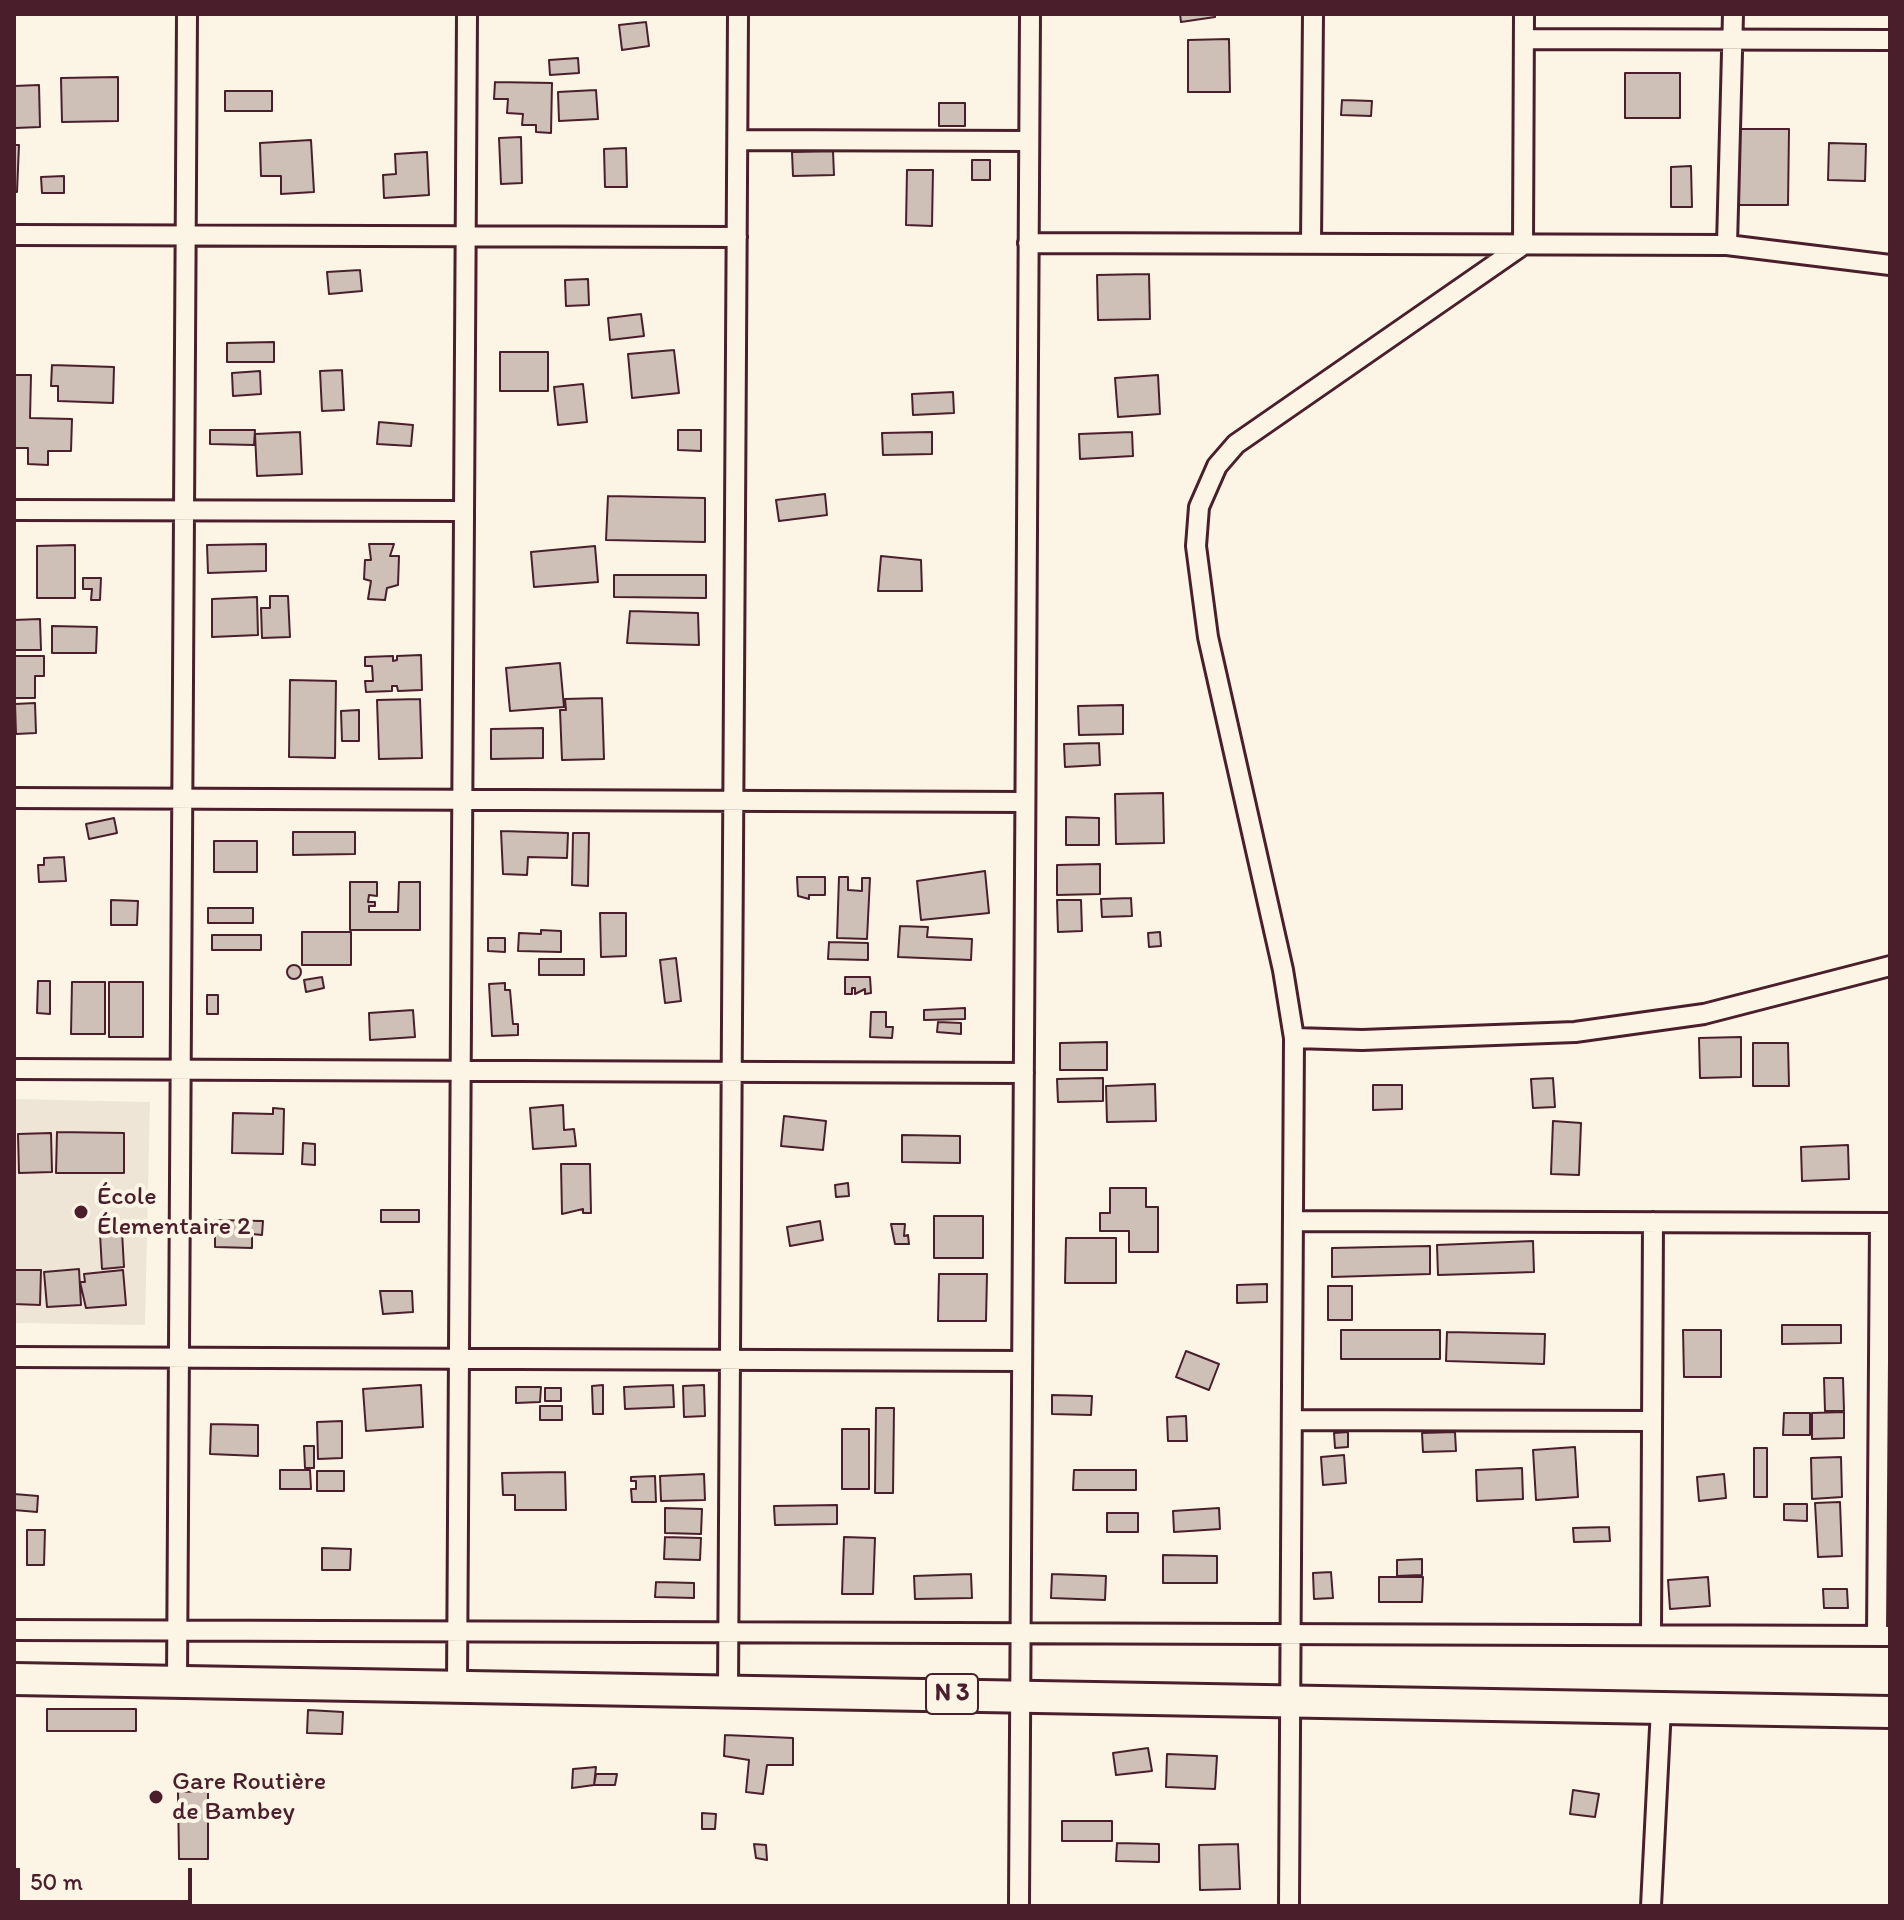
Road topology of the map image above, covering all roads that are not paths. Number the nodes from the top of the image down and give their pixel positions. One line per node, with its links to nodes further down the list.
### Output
1 (187, 14): 14 (street)
2 (467, 14): 15 (street)
3 (738, 14): 11 (street)
4 (1030, 14): 12 (street)
5 (1313, 14): 18 (street)
6 (1524, 14): 8 (street)
7 (1733, 14): 10 (street)
8 (1524, 39): 10 (street); 19 (street)
9 (1890, 40): 10 (street)
10 (1732, 41): 20 (street)
11 (738, 140): 12 (street); 16 (street)
12 (1029, 141): 17 (street)
13 (14, 235): 14 (street)
14 (186, 235): 15 (street); 23 (street)
15 (466, 236): 16 (street); 24 (street)
16 (737, 237): 28 (street)
17 (1028, 243): 18 (street); 29 (street)
18 (1311, 243): 19 (street)
19 (1523, 245): 20 (street); 31 (street)
20 (1727, 245): 21 (street)
21 (1890, 265)
22 (14, 510): 23 (street)
23 (184, 511): 24 (street); 26 (street)
24 (464, 511): 27 (street)
25 (14, 798): 26 (street)
26 (182, 799): 27 (street); 33 (street)
27 (463, 800): 28 (street); 34 (street)
28 (734, 801): 29 (street); 35 (street)
29 (1025, 802): 36 (street)
30 (1890, 966): 31 (street)
31 (1294, 1038): 37 (street)
32 (14, 1069): 33 (street)
33 (181, 1070): 34 (street); 41 (street)
34 (461, 1071): 35 (street); 42 (street)
35 (732, 1072): 36 (street); 43 (street)
36 (1024, 1073): 44 (street)
37 (1293, 1221): 38 (street); 45 (street)
38 (1653, 1222): 39 (street); 46 (street)
39 (1885, 1223): 54 (street)
40 (14, 1357): 41 (street)
41 (179, 1358): 42 (street); 48 (street)
42 (459, 1359): 43 (street); 49 (street)
43 (730, 1360): 44 (street); 50 (street)
44 (1022, 1361): 51 (street)
45 (1292, 1420): 46 (street); 52 (street)
46 (1652, 1421): 53 (street)
47 (14, 1630): 48 (street)
48 (178, 1631): 49 (street); 56 (street)
49 (458, 1631): 50 (street); 57 (street)
50 (729, 1632): 51 (street); 58 (street)
51 (1020, 1633): 52 (street); 59 (street)
52 (1291, 1634): 53 (street); 60 (street)
53 (1651, 1635): 54 (street)
54 (1884, 1636)
55 (14, 1679): 56 (main road, N 3)
56 (177, 1681): 57 (main road, N 3)
57 (457, 1685): 58 (main road, N 3)
58 (728, 1690): 59 (main road, N 3)
59 (1020, 1695): 60 (main road, N 3); 63 (street)
60 (1291, 1700): 61 (main road, N 3); 64 (street)
61 (1661, 1708): 62 (main road, N 3); 65 (street)
62 (1890, 1712)
63 (1019, 1906)
64 (1289, 1906)
65 (1651, 1906)

